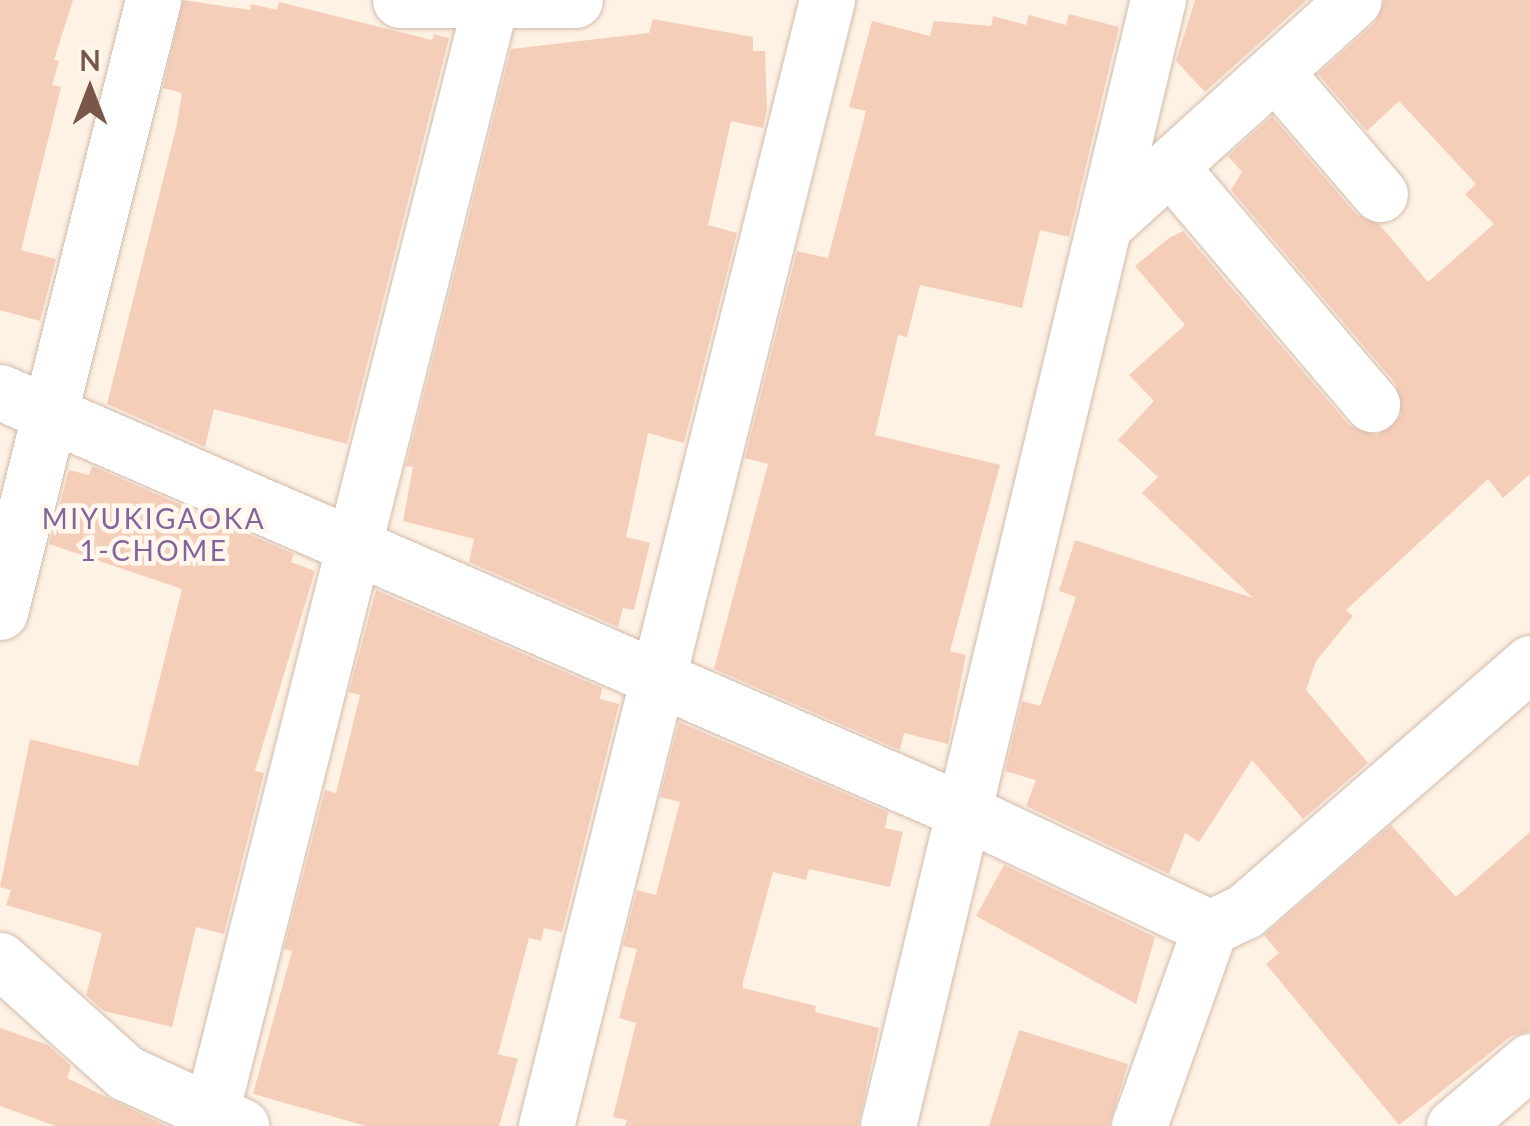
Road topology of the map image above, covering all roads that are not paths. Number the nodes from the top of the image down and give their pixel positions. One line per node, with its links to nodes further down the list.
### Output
1 (153, 0): 14 (street)
2 (400, 0): 3 (street)
3 (491, 0): 4 (street); 15 (street)
4 (575, 0)
5 (827, 0): 18 (street)
6 (1158, 0): 11 (street)
7 (1354, 0): 8 (street)
8 (1274, 72): 9 (street); 10 (street)
9 (1172, 169): 11 (street); 13 (street)
10 (1380, 194)
11 (1108, 222): 19 (street)
12 (0, 392): 14 (street)
13 (1372, 404)
14 (50, 414): 15 (street); 16 (street)
15 (354, 550): 18 (street); 23 (street)
16 (0, 612)
17 (1530, 663): 20 (street)
18 (656, 680): 19 (street); 24 (street)
19 (963, 811): 20 (street); 25 (street)
20 (1210, 928): 26 (street)
21 (0, 960): 23 (street)
22 (1530, 1061): 27 (street)
23 (226, 1120)
24 (546, 1126)
25 (888, 1126)
26 (1138, 1126)
27 (1454, 1126)

